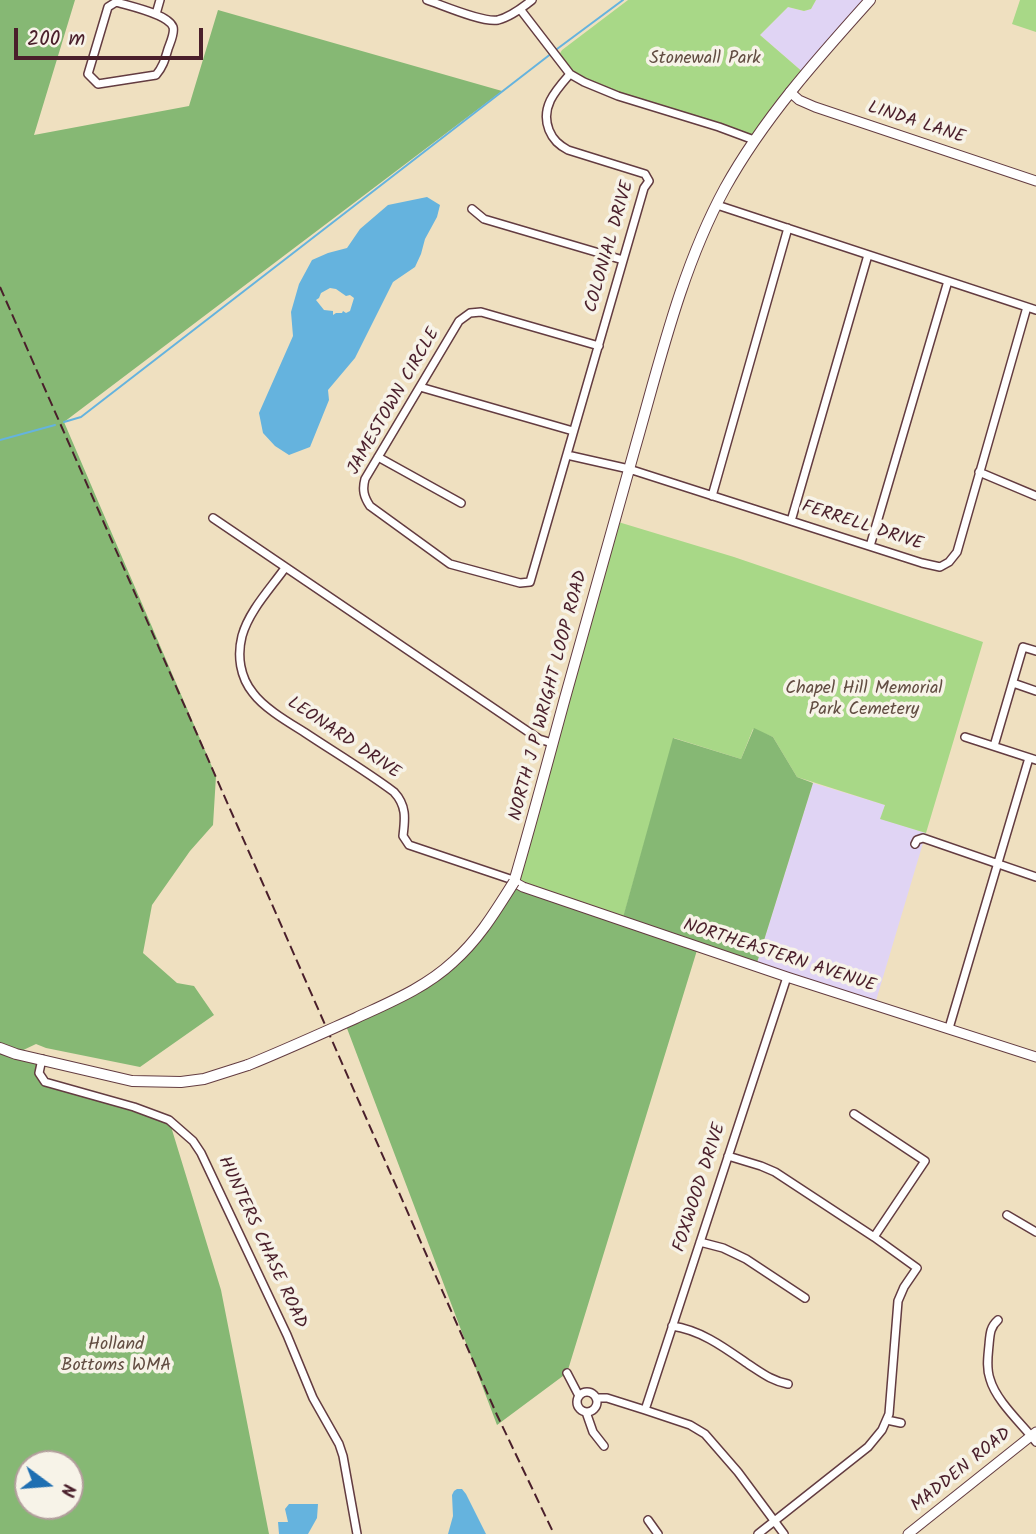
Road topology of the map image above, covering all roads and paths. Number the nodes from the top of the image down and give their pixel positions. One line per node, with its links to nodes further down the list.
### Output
1 (160, 0): 6 (street)
2 (427, 0): 5 (street)
3 (532, 0): 5 (street)
4 (870, 0): 8 (main road, NORTH J P WRIGHT LOOP ROAD)
5 (520, 9): 7 (street)
6 (156, 14): 6 (street)
7 (570, 74): 9 (street); 15 (street, COLONIAL DRIVE)
8 (790, 92): 9 (main road, NORTH J P WRIGHT LOOP ROAD); 10 (street, LINDA LANE)
9 (754, 140): 11 (main road, NORTH J P WRIGHT LOOP ROAD)
10 (1036, 181)
11 (717, 205): 13 (street); 24 (main road, NORTH J P WRIGHT LOOP ROAD)
12 (472, 209): 15 (street)
13 (788, 228): 14 (street); 26 (street)
14 (868, 255): 16 (street); 30 (street)
15 (623, 260): 19 (street, COLONIAL DRIVE)
16 (948, 281): 17 (street); 31 (street)
17 (1027, 307): 18 (street); 25 (street, FERRELL DRIVE)
18 (1036, 310)
19 (598, 346): 20 (street, JAMESTOWN CIRCLE); 21 (street, COLONIAL DRIVE)
20 (420, 387): 21 (street); 23 (street, JAMESTOWN CIRCLE)
21 (573, 432): 22 (street, COLONIAL DRIVE)
22 (567, 455): 24 (street); 33 (street, COLONIAL DRIVE)
23 (378, 457): 28 (street); 33 (street, JAMESTOWN CIRCLE)
24 (629, 469): 26 (street, FERRELL DRIVE); 38 (main road, NORTH J P WRIGHT LOOP ROAD)
25 (979, 472): 27 (street); 31 (street, FERRELL DRIVE)
26 (712, 496): 30 (street, FERRELL DRIVE)
27 (1036, 496)
28 (461, 503)
29 (212, 518): 32 (street)
30 (790, 521): 31 (street, FERRELL DRIVE)
31 (870, 546)
32 (285, 568): 38 (street); 44 (street, LEONARD DRIVE)
33 (530, 582)
34 (1036, 651): 35 (street)
35 (1013, 683): 36 (street); 39 (street)
36 (1036, 691)
37 (965, 737): 39 (street)
38 (552, 743): 44 (main road, NORTH J P WRIGHT LOOP ROAD)
39 (994, 746): 40 (street)
40 (1033, 759): 42 (street)
41 (915, 844): 42 (street)
42 (997, 864): 43 (street); 46 (street)
43 (1036, 877)
44 (514, 883): 45 (street, NORTHEASTERN AVENUE); 49 (main road, NORTH J P WRIGHT LOOP ROAD, bridge)
45 (788, 977): 46 (street, NORTHEASTERN AVENUE); 51 (street, FOXWOOD DRIVE)
46 (949, 1028): 48 (street, NORTHEASTERN AVENUE)
47 (0, 1048): 49 (main road, NORTH J P WRIGHT LOOP ROAD)
48 (1036, 1057)
49 (42, 1059): 71 (street, HUNTERS CHASE ROAD)
50 (854, 1114): 54 (street)
51 (728, 1156): 54 (street); 55 (street, FOXWOOD DRIVE)
52 (1007, 1215): 53 (street)
53 (1036, 1233)
54 (874, 1237): 65 (street)
55 (700, 1242): 56 (street); 58 (street, FOXWOOD DRIVE)
56 (806, 1298)
57 (998, 1320): 67 (street)
58 (672, 1326): 60 (street); 63 (street, FOXWOOD DRIVE)
59 (567, 1373): 61 (street)
60 (788, 1384)
61 (579, 1396): 62 (street); 64 (street)
62 (596, 1398): 63 (street); 64 (street)
63 (645, 1409): 70 (street)
64 (586, 1412): 68 (street)
65 (887, 1420): 66 (street); 70 (street)
66 (901, 1423)
67 (1034, 1437): 75 (street, MADDEN ROAD)
68 (604, 1446)
69 (648, 1520): 72 (street)
70 (774, 1521): 73 (street); 74 (street)
71 (357, 1534)
72 (658, 1534)
73 (758, 1534)
74 (784, 1534)
75 (908, 1534)

